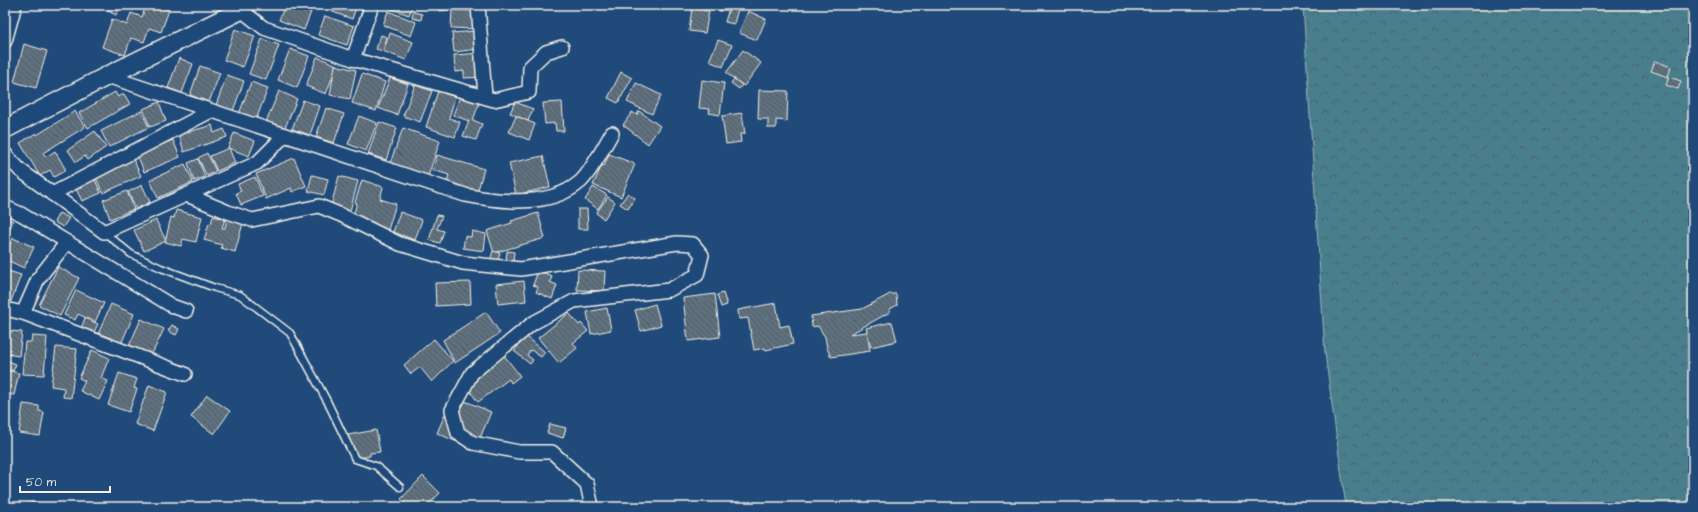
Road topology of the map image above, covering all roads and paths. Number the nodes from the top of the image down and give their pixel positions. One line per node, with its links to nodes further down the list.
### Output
1 (15, 5): 5 (street)
2 (372, 5): 7 (street)
3 (478, 5): 9 (street)
4 (242, 7): 7 (street); 8 (street)
5 (5, 41)
6 (562, 47): 9 (street)
7 (353, 59): 9 (street)
8 (107, 76): 10 (street); 11 (street)
9 (485, 97)
10 (211, 111): 13 (street); 15 (street)
11 (5, 129)
12 (612, 134): 13 (street)
13 (285, 135): 16 (street)
14 (5, 154): 15 (street)
15 (52, 194): 18 (street)
16 (187, 195): 18 (street); 25 (street)
17 (5, 207): 19 (street)
18 (104, 232): 24 (lane)
19 (67, 242): 21 (street); 22 (street)
20 (5, 309): 22 (street)
21 (186, 311)
22 (23, 314): 23 (street)
23 (185, 374)
24 (400, 487)
25 (592, 507)

